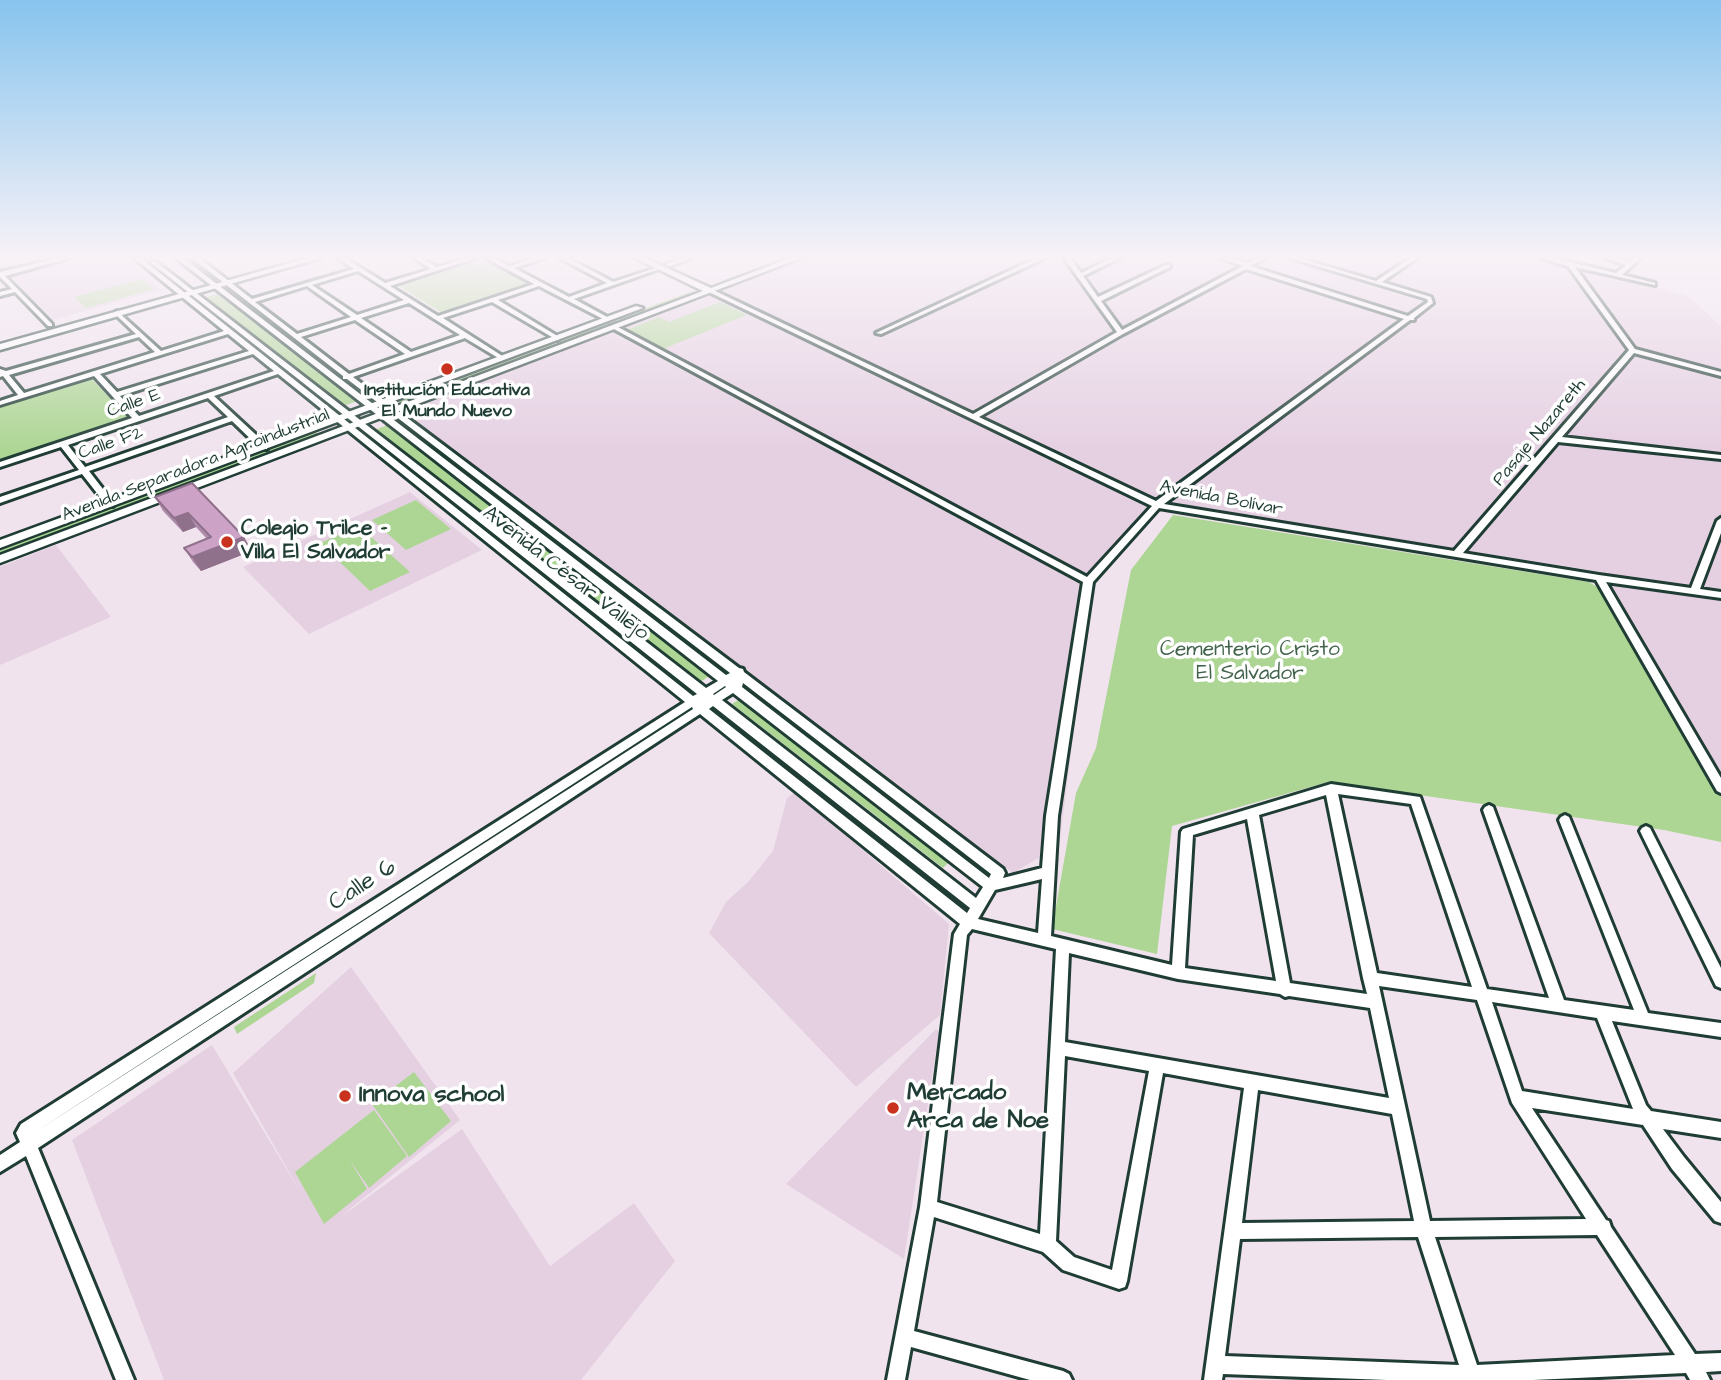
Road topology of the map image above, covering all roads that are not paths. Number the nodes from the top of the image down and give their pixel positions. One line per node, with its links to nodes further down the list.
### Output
1 (48, 322): 20 (street)
2 (61, 322): 20 (street)
3 (86, 322): 29 (street)
4 (126, 322): 24 (street)
5 (217, 322): 21 (street, Avenida César Vallejo)
6 (222, 322): 48 (street, Avenida César Vallejo)
7 (269, 322): 44 (street, Avenida César Vallejo)
8 (279, 322): 26 (street, Avenida César Vallejo)
9 (340, 322): 26 (street)
10 (365, 322): 33 (street)
11 (445, 322): 25 (street)
12 (531, 322): 27 (street)
13 (781, 322): 45 (street, Avenida Bolívar)
14 (902, 322): 22 (street)
15 (1113, 322): 23 (street)
16 (1141, 322): 23 (street)
17 (1407, 322): 57 (street)
18 (1613, 322): 30 (street)
19 (611, 323): 27 (street, Avenida Separadora Agroindustrial); 44 (street, Avenida Separadora Agroindustrial); 63 (street)
20 (50, 325): 28 (street)
21 (228, 332): 31 (street, Avenida César Vallejo); 32 (street)
22 (879, 333)
23 (1121, 333): 45 (street)
24 (139, 335): 32 (street); 36 (street)
25 (466, 335): 33 (street); 34 (street)
26 (296, 336): 39 (street, Avenida César Vallejo)
27 (557, 338): 34 (street, Avenida Separadora Agroindustrial)
28 (0, 339)
29 (0, 348)
30 (1633, 350): 38 (street); 49 (street, Pasaje Nazareth)
31 (252, 352): 35 (street, Avenida César Vallejo); 40 (street)
32 (160, 353): 37 (street)
33 (410, 354): 39 (street)
34 (502, 358): 44 (street, Avenida Separadora Agroindustrial)
35 (278, 372): 41 (street, Calle E); 48 (street, Avenida César Vallejo)
36 (1, 373): 42 (street)
37 (94, 373): 40 (street); 42 (street)
38 (1721, 374)
39 (346, 377): 44 (street, Avenida César Vallejo)
40 (116, 395): 47 (street)
41 (209, 395): 46 (street); 47 (street, Calle E)
42 (23, 396): 43 (street)
43 (0, 403)
44 (380, 410): 48 (street, Avenida Separadora Agroindustrial); 66 (street, Avenida César Vallejo); 67 (street, Avenida César Vallejo)
45 (974, 416): 57 (street, Avenida Bolívar)
46 (233, 418): 51 (street); 54 (street, Calle F2)
47 (137, 419): 50 (street, Calle E)
48 (347, 422): 51 (street, Avenida Separadora Agroindustrial); 61 (street, Avenida Separadora Agroindustrial); 68 (street, Avenida César Vallejo)
49 (1556, 439): 52 (street); 60 (street, Pasaje Nazareth)
50 (63, 444): 53 (street, Calle E); 54 (street)
51 (264, 447): 56 (street, Avenida Separadora Agroindustrial)
52 (1721, 457)
53 (0, 465)
54 (84, 470): 55 (street, Calle F2); 56 (street)
55 (0, 500)
56 (110, 504): 59 (street, Avenida Separadora Agroindustrial)
57 (1157, 505): 60 (street, Avenida Bolívar); 63 (street)
58 (1721, 522): 64 (street)
59 (0, 544)
60 (1457, 554): 62 (street, Avenida Bolívar)
61 (0, 559)
62 (1599, 578): 64 (street, Avenida Bolívar); 69 (street)
63 (1088, 581): 75 (street)
64 (1695, 591): 65 (street, Avenida Bolívar)
65 (1721, 594)
66 (743, 675): 67 (street, Calle 6); 76 (street, Avenida César Vallejo)
67 (730, 683): 68 (street, Calle 6); 76 (street, Avenida César Vallejo)
68 (703, 701): 77 (street, Avenida César Vallejo); 78 (street, Avenida César Vallejo); 98 (street, Calle 6)
69 (1721, 788)
70 (1331, 789): 72 (street); 82 (street); 85 (street)
71 (1489, 810): 87 (street)
72 (1252, 812): 81 (street); 84 (street)
73 (1565, 820): 89 (street)
74 (1646, 831): 83 (street)
75 (1048, 872): 76 (street); 79 (street)
76 (995, 880): 77 (street)
77 (978, 907): 78 (street)
78 (968, 922): 79 (street); 100 (street)
79 (1044, 940): 80 (street)
80 (1063, 945): 81 (street); 91 (street)
81 (1178, 973): 84 (street)
82 (1370, 978): 85 (street); 86 (street)
83 (1721, 982)
84 (1284, 991): 86 (street)
85 (1482, 994): 87 (street); 94 (street)
86 (1376, 1002): 95 (street)
87 (1559, 1006): 88 (street)
88 (1602, 1013): 89 (street); 96 (street)
89 (1644, 1019): 90 (street)
90 (1721, 1030)
91 (1058, 1048): 92 (street); 105 (street)
92 (1157, 1065): 93 (street); 105 (street)
93 (1252, 1082): 95 (street); 104 (street)
94 (1517, 1098): 96 (street); 102 (street)
95 (1396, 1107): 103 (street)
96 (1647, 1119): 97 (street); 101 (street)
97 (1721, 1130)
98 (30, 1145): 99 (street, Calle 6); 111 (street)
99 (0, 1164)
100 (928, 1207): 105 (street); 106 (street)
101 (1721, 1215)
102 (1603, 1227): 103 (street); 108 (street)
103 (1424, 1230): 104 (street); 110 (street)
104 (1235, 1231): 109 (street)
105 (1048, 1245)
106 (905, 1337): 112 (street); 113 (street)
107 (1721, 1362): 108 (street)
108 (1697, 1372): 110 (street)
109 (1214, 1373): 110 (street)
110 (1472, 1377)
111 (125, 1380)
112 (896, 1380)
113 (1063, 1380)

